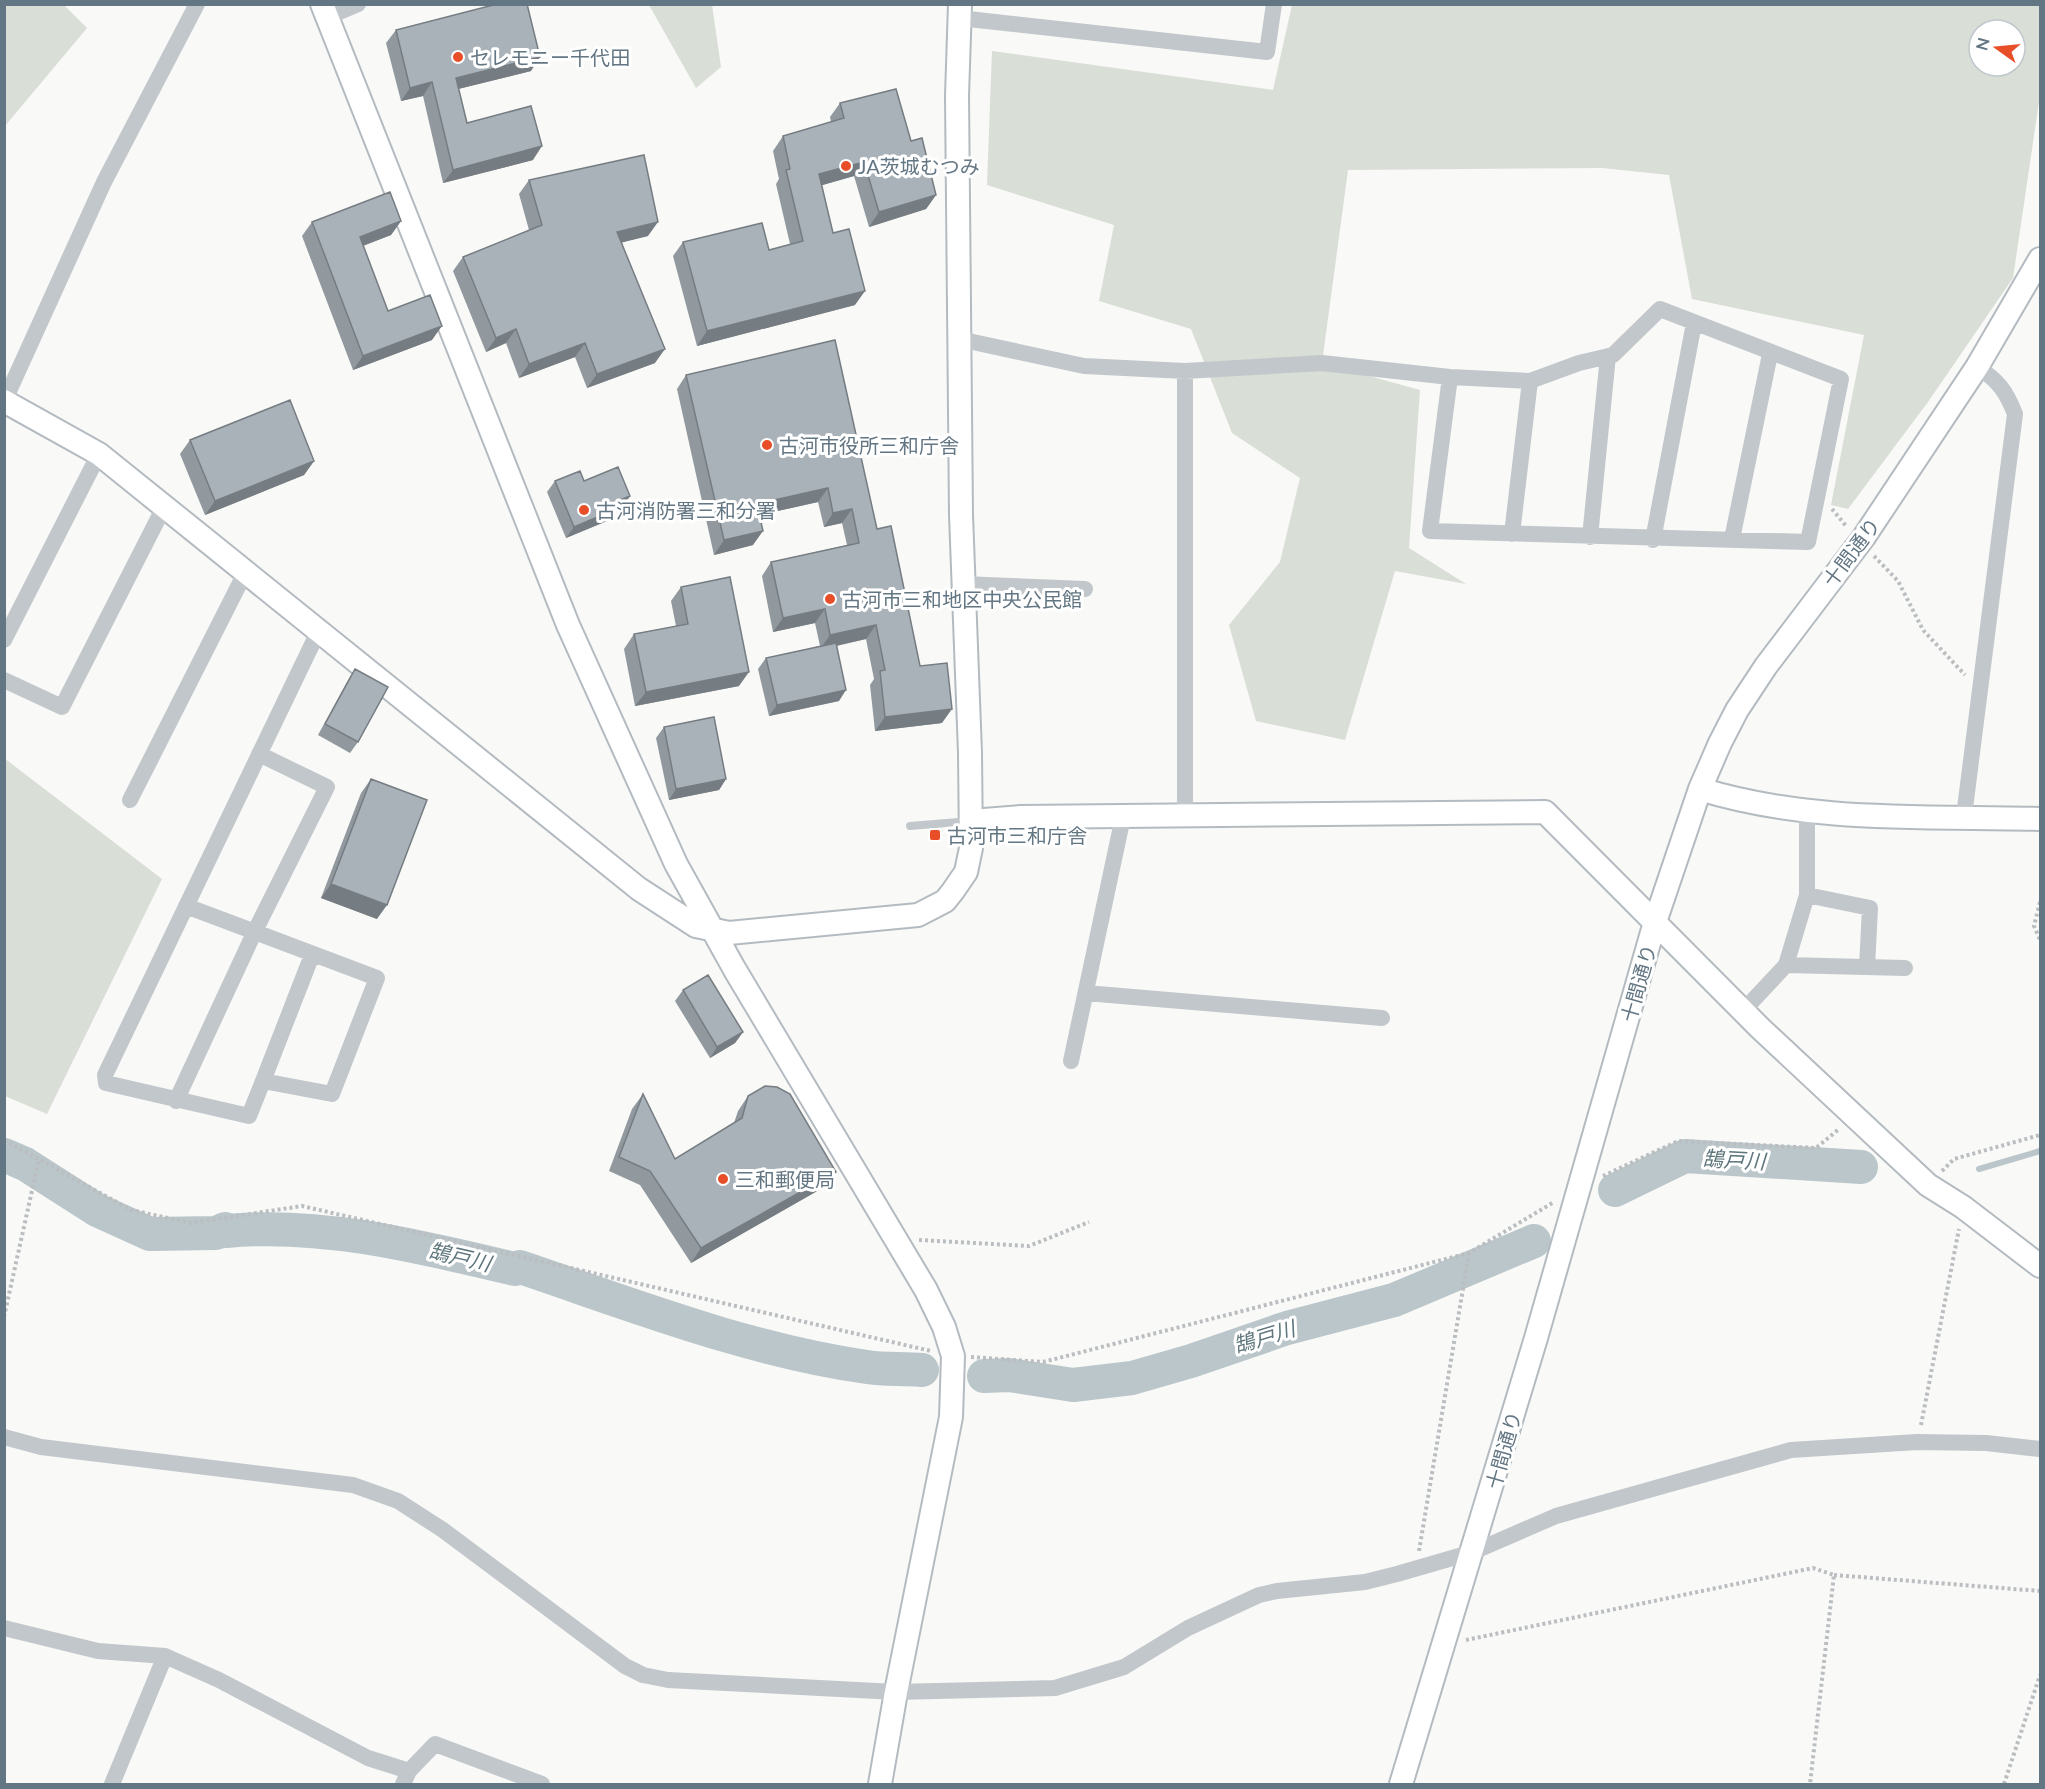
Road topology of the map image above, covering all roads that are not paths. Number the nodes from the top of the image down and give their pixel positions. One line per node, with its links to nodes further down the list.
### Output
1 (197, 4): 15 (street)
2 (358, 4): 4 (street)
3 (1274, 4): 5 (street)
4 (325, 11): 41 (street)
5 (959, 11): 8 (street)
6 (2040, 259): 11 (street, 十間通り)
7 (1694, 323): 9 (street); 10 (street); 21 (street)
8 (959, 339): 12 (street); 23 (street)
9 (1770, 354): 20 (street); 20 (street)
10 (1608, 356): 14 (street); 19 (street)
11 (1977, 367): 29 (street, 十間通り); 32 (street)
12 (1185, 371): 13 (street); 34 (street)
13 (1450, 377): 14 (street); 18 (street)
14 (1530, 381): 18 (street)
15 (5, 402): 16 (street)
16 (99, 454): 17 (street); 26 (street)
17 (164, 507): 22 (street); 27 (street)
18 (1512, 534): 19 (street)
19 (1590, 537): 21 (street)
20 (1732, 539): 21 (street)
21 (1653, 540)
22 (246, 571): 25 (street); 30 (street)
23 (962, 584): 24 (street); 36 (street)
24 (1085, 589)
25 (319, 630): 28 (street); 41 (street)
26 (4, 640)
27 (4, 680)
28 (259, 754): 39 (street); 42 (street)
29 (1700, 789): 31 (street); 40 (street, 十間通り)
30 (130, 800)
31 (1807, 812): 32 (street); 38 (street)
32 (1964, 816): 35 (street)
33 (1123, 817): 34 (street); 36 (street); 47 (street)
34 (1185, 817): 40 (street)
35 (2040, 819)
36 (971, 821): 37 (lane); 41 (street)
37 (910, 826)
38 (1807, 895): 44 (street); 45 (street)
39 (186, 906): 42 (street); 52 (street)
40 (1655, 922): 48 (street); 56 (street, 十間通り)
41 (712, 931): 59 (street)
42 (254, 933): 43 (street); 52 (street)
43 (312, 954): 51 (street); 51 (street)
44 (1786, 964): 45 (street); 48 (street)
45 (1867, 967): 46 (street)
46 (1905, 968)
47 (1086, 993): 49 (street); 50 (street)
48 (1743, 1011): 53 (street)
49 (1382, 1018)
50 (1071, 1061)
51 (263, 1081): 52 (street)
52 (176, 1101)
53 (2040, 1266)
54 (4, 1437): 59 (street)
55 (2040, 1449): 56 (street)
56 (1473, 1552): 59 (street); 64 (street, 十間通り)
57 (4, 1628): 58 (street)
58 (165, 1656): 60 (street); 61 (street)
59 (896, 1692): 63 (street)
60 (406, 1778): 62 (street)
61 (112, 1785)
62 (542, 1785)
63 (880, 1785)
64 (1401, 1785)

